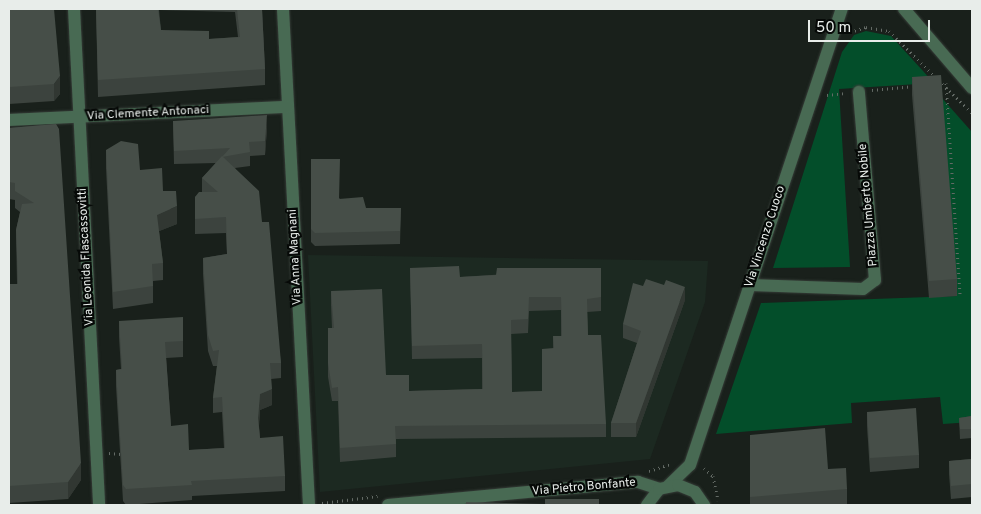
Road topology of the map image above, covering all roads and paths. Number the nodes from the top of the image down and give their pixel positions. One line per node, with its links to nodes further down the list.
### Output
1 (74, 9): 15 (street, Via Leonida Flascassovitti)
2 (283, 9): 13 (street, Via Anna Magnani)
3 (842, 9): 12 (street, Via Vincenzo Cuoco)
4 (904, 9): 10 (street)
5 (844, 38): 6 (path)
6 (946, 82): 7 (path); 14 (path); 18 (path)
7 (936, 83)
8 (926, 84): 11 (path)
9 (826, 86): 12 (path)
10 (972, 88)
11 (859, 92): 12 (path); 17 (street, Piazza Umberto Nobile)
12 (818, 98): 17 (street, Via Vincenzo Cuoco)
13 (288, 108): 15 (street, Via Clemente Antonaci); 28 (street, Via Anna Magnani)
14 (972, 113)
15 (81, 117): 16 (street, Via Clemente Antonaci); 27 (street, Via Leonida Flascassovitti)
16 (9, 120)
17 (750, 285): 21 (street, Via Vincenzo Cuoco)
18 (960, 294)
19 (108, 453): 20 (path)
20 (122, 460)
21 (690, 465): 22 (path); 23 (street, Via Vincenzo Cuoco); 24 (street, Via Vincenzo Cuoco); 33 (path)
22 (642, 476)
23 (664, 488): 24 (street, Via Pietro Bonfante); 26 (street, Via Pietro Bonfante); 31 (street, Via Vincenzo Cuoco)
24 (695, 492): 32 (street)
25 (630, 500): 30 (path)
26 (430, 503): 29 (street, Via Pietro Bonfante)
27 (99, 505)
28 (309, 505)
29 (388, 505)
30 (630, 505)
31 (647, 505)
32 (704, 505)
33 (718, 505)

